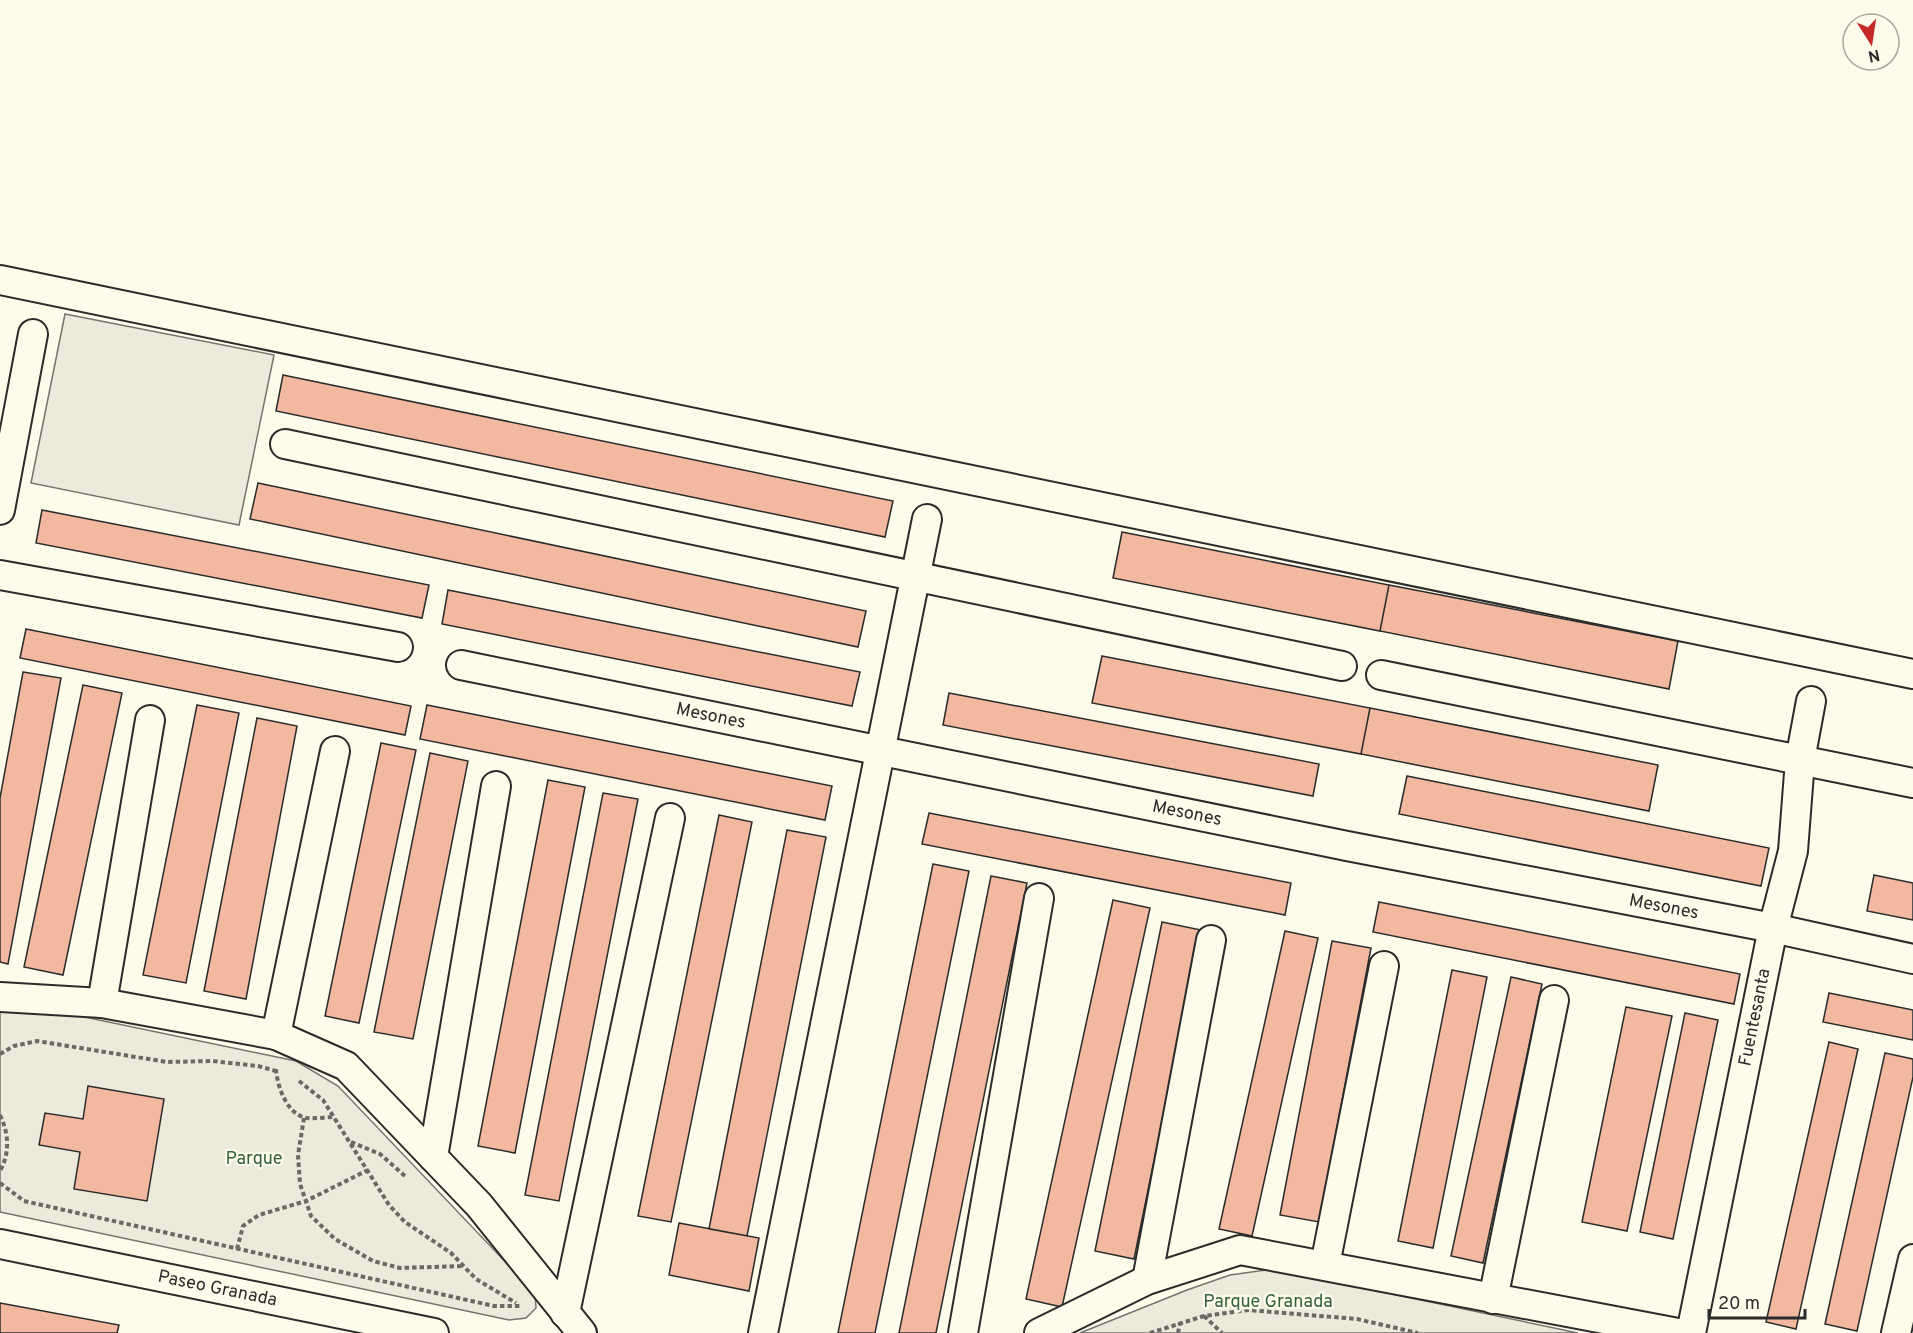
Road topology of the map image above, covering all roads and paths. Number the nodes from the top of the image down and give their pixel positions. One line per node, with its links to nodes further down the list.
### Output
1 (0, 280): 12 (street)
2 (33, 334): 3 (street)
3 (11, 394): 5 (street)
4 (285, 444): 8 (street)
5 (0, 510)
6 (927, 519): 8 (street)
7 (0, 575): 9 (street)
8 (915, 576): 11 (street); 17 (street)
9 (398, 647)
10 (461, 665): 17 (street, Mesones)
11 (1342, 666)
12 (1913, 674)
13 (1381, 675): 18 (street)
14 (1811, 701): 18 (street, Fuentesanta)
15 (150, 720): 29 (street)
16 (335, 751): 30 (street)
17 (879, 751): 23 (street, Mesones); 58 (street)
18 (1800, 760): 19 (street); 23 (street, Fuentesanta)
19 (1913, 783)
20 (496, 786): 39 (street)
21 (670, 818): 55 (street)
22 (1039, 898): 59 (street)
23 (1773, 928): 25 (street, Mesones); 66 (street, Fuentesanta)
24 (1210, 940): 50 (street)
25 (1913, 959)
26 (1384, 966): 48 (street)
27 (0, 997): 29 (street)
28 (1554, 1000): 52 (street)
29 (102, 1003): 30 (street)
30 (276, 1035): 32 (path); 39 (street)
31 (0, 1054): 32 (path)
32 (276, 1071): 33 (path); 37 (path)
33 (285, 1074)
34 (294, 1077): 36 (path)
35 (0, 1115): 41 (path)
36 (335, 1117): 37 (path); 38 (path)
37 (304, 1118): 44 (path)
38 (351, 1142): 40 (path); 42 (path)
39 (433, 1157): 55 (street)
40 (368, 1170): 44 (path); 49 (path)
41 (0, 1171)
42 (410, 1181)
43 (0, 1183): 46 (path)
44 (306, 1201): 46 (path); 49 (path)
45 (0, 1245): 57 (street, Paseo Granada)
46 (237, 1249): 53 (path)
47 (1913, 1259): 67 (street)
48 (1325, 1265): 50 (street); 52 (street)
49 (463, 1266): 53 (path)
50 (1147, 1280): 60 (street)
51 (518, 1295): 53 (path)
52 (1493, 1299): 65 (street)
53 (522, 1306)
54 (1204, 1316): 56 (path); 63 (path); 64 (path)
55 (574, 1323)
56 (1180, 1323): 61 (path); 62 (path)
57 (434, 1333)
58 (763, 1333)
59 (963, 1333)
60 (1039, 1333)
61 (1149, 1333)
62 (1178, 1333)
63 (1222, 1333)
64 (1418, 1333)
65 (1678, 1333)
66 (1691, 1333)
67 (1896, 1333)

